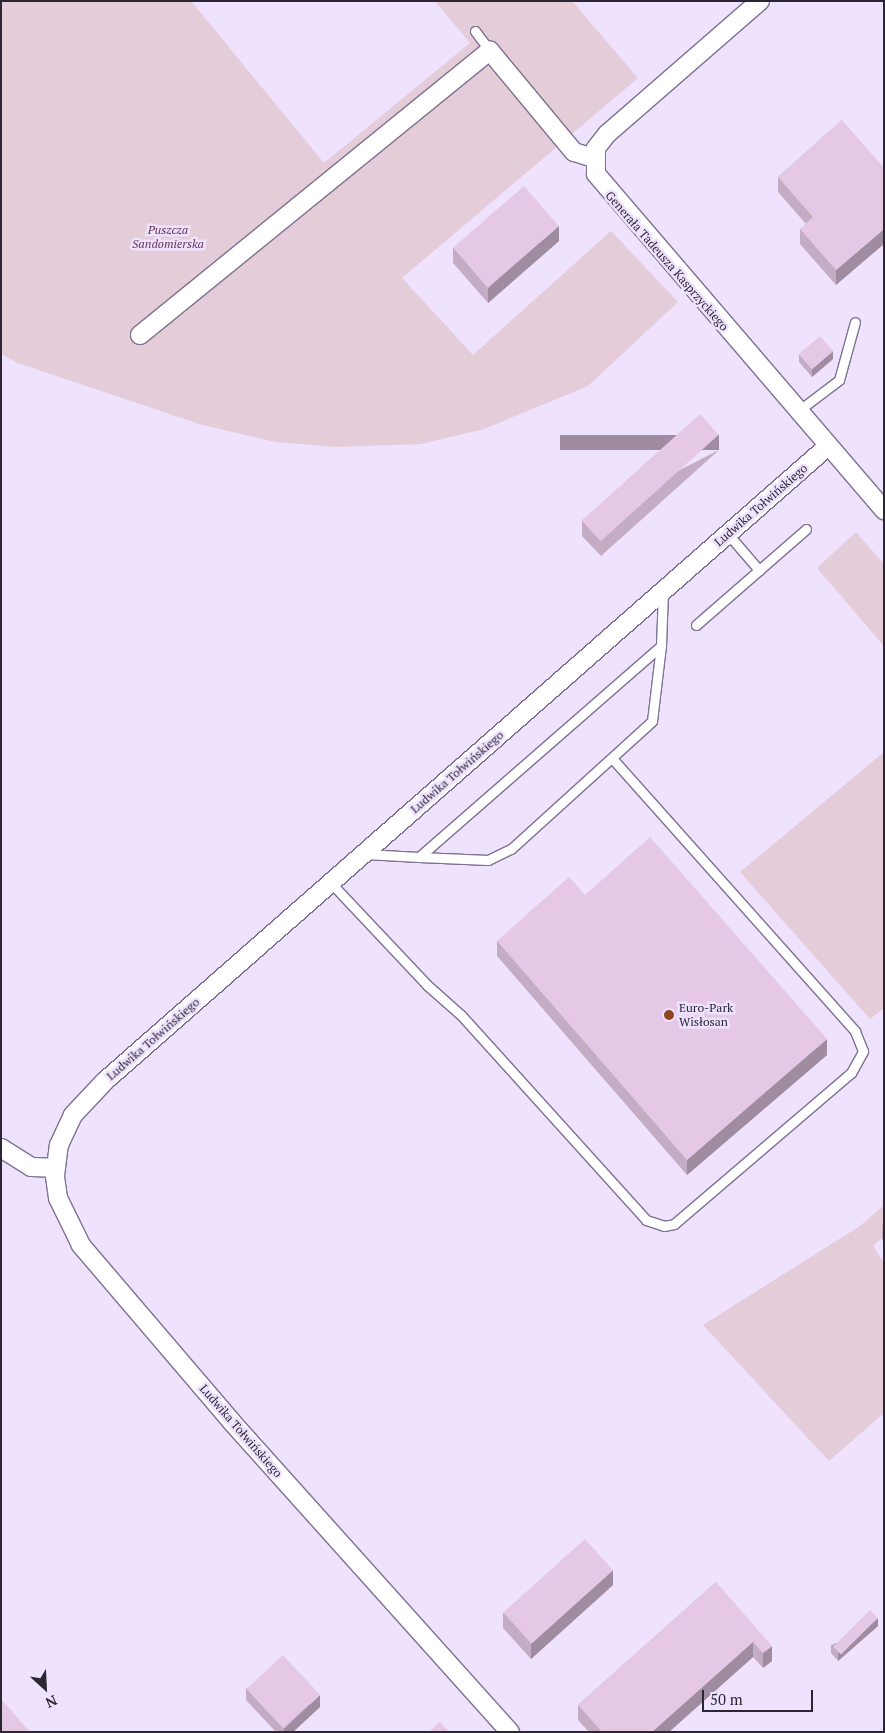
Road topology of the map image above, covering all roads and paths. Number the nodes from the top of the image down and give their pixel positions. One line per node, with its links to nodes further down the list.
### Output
1 (760, 1): 4 (street)
2 (475, 31): 3 (lane)
3 (490, 51): 4 (street); 6 (street)
4 (594, 158): 7 (street, Generała Tadeusza Kasprzyckiego)
5 (855, 322): 7 (lane)
6 (140, 335)
7 (798, 411): 8 (street, Generała Tadeusza Kasprzyckiego)
8 (828, 446): 9 (street, Generała Tadeusza Kasprzyckiego); 11 (street, Ludwika Tołwińskiego)
9 (884, 510)
10 (806, 529): 12 (lane)
11 (728, 534): 12 (lane); 13 (street, Ludwika Tołwińskiego)
12 (759, 570): 14 (lane)
13 (663, 592): 15 (lane); 17 (street, Ludwika Tołwińskiego)
14 (696, 625)
15 (661, 646): 16 (lane); 18 (lane)
16 (613, 759): 18 (lane); 19 (lane)
17 (364, 854): 18 (lane); 19 (street, Ludwika Tołwińskiego)
18 (419, 857)
19 (331, 883): 21 (street, Ludwika Tołwińskiego)
20 (1, 1148): 21 (street)
21 (56, 1168): 22 (street, Ludwika Tołwińskiego)
22 (510, 1732)

